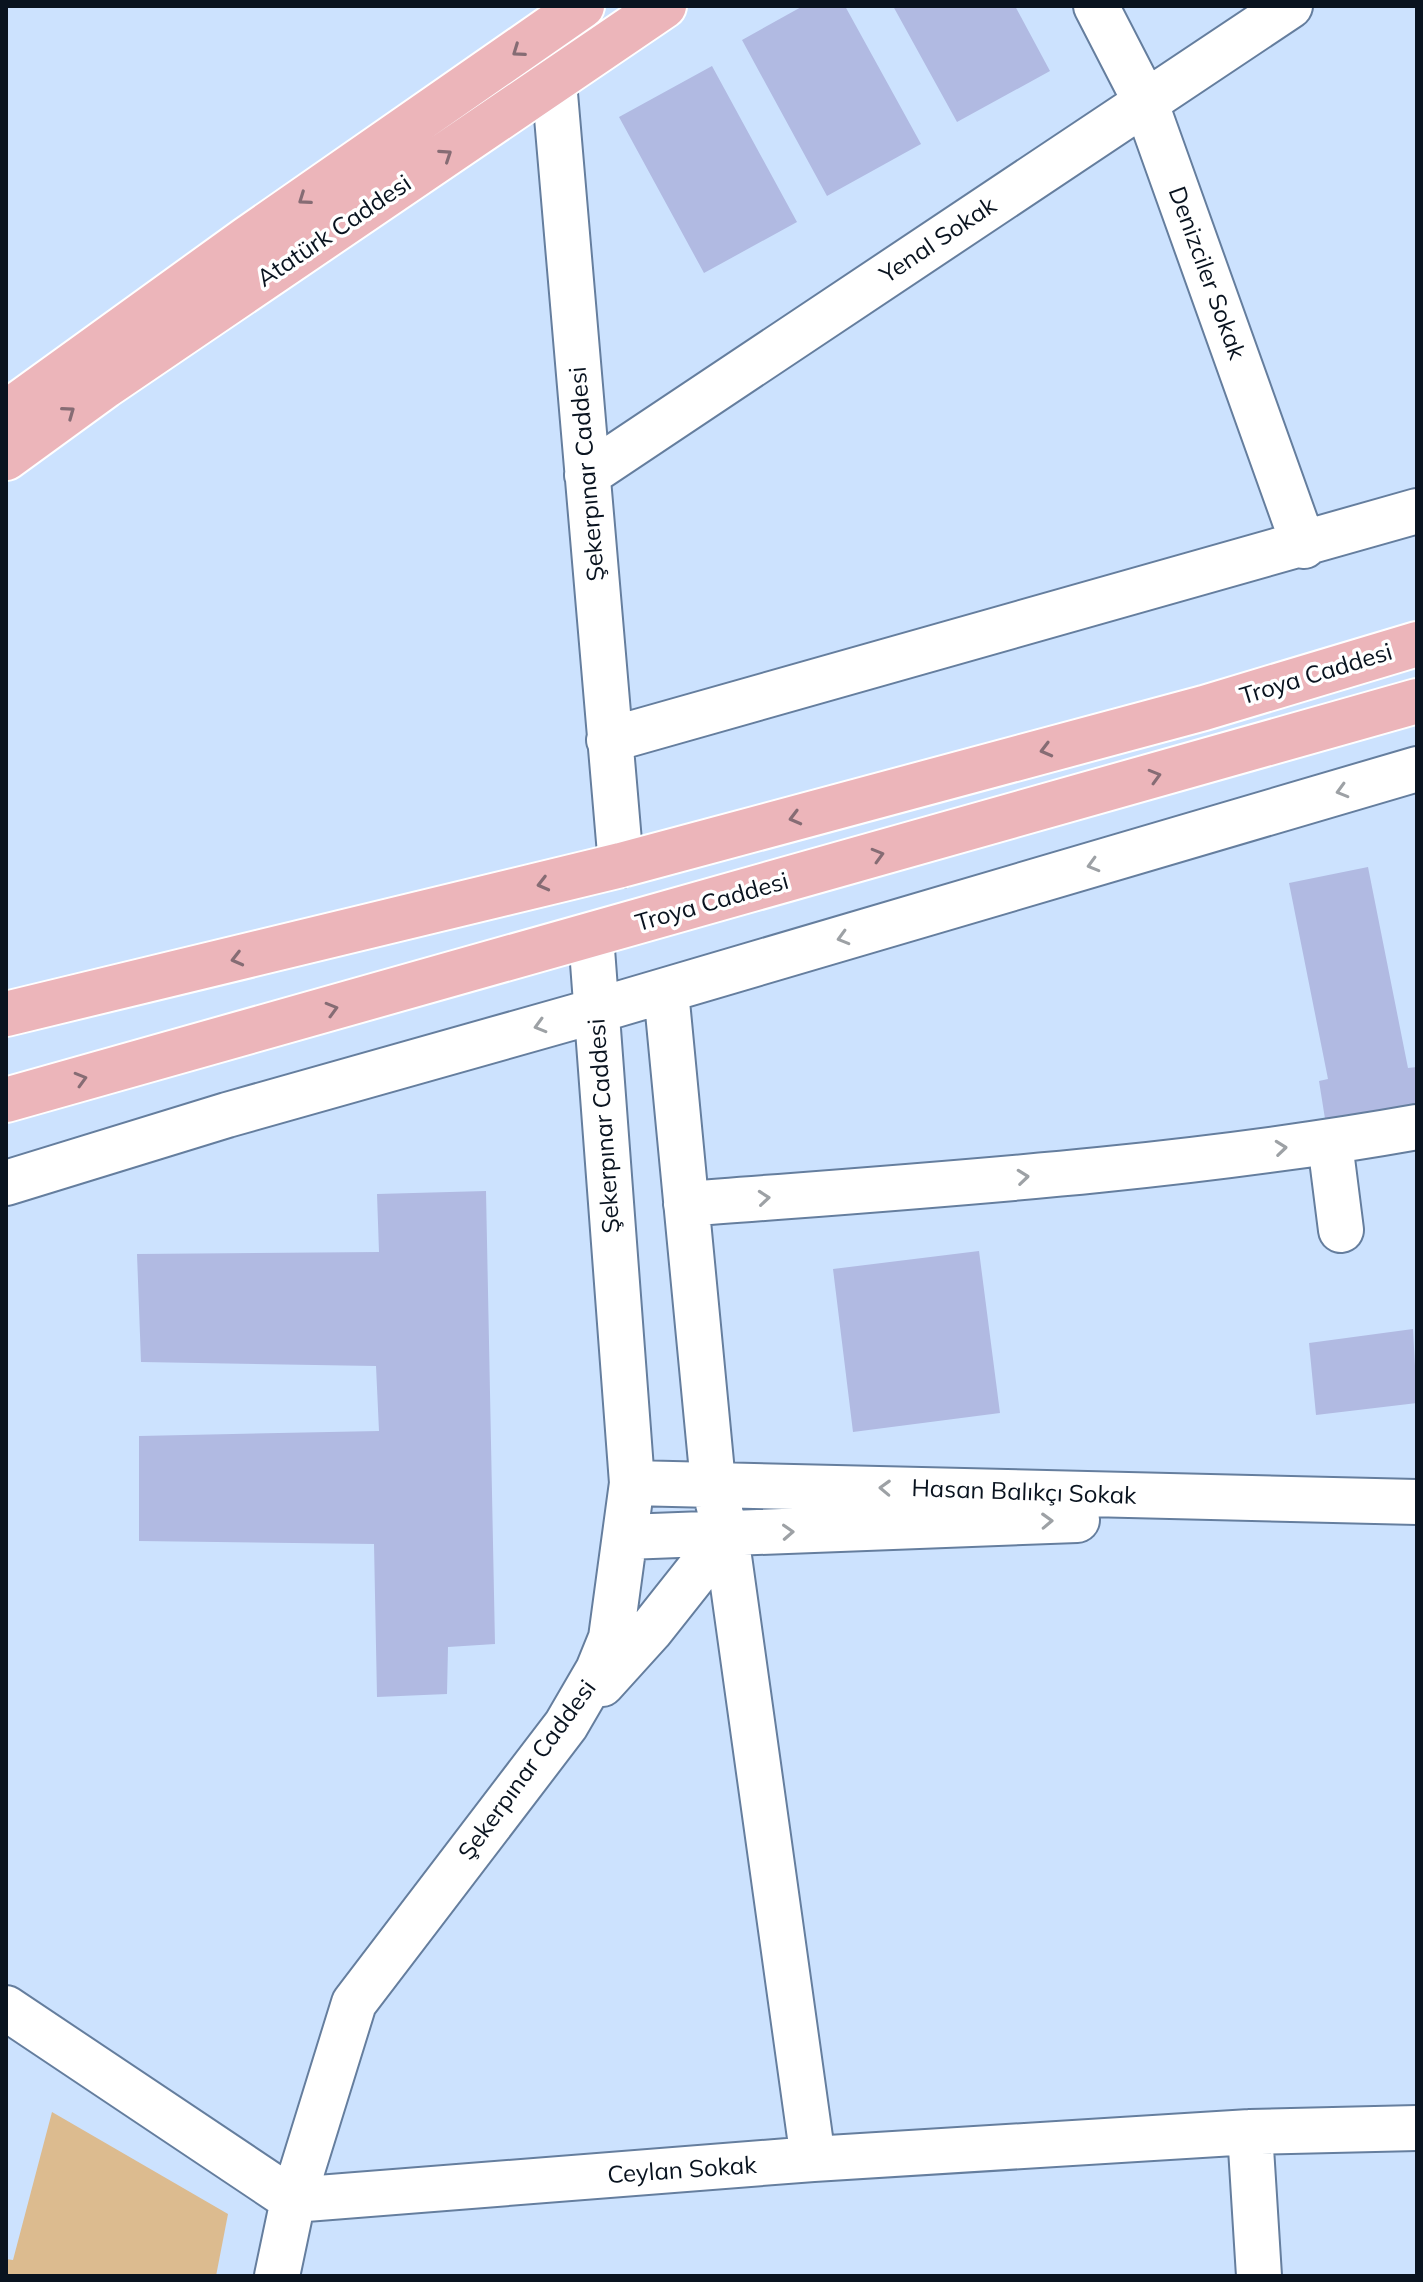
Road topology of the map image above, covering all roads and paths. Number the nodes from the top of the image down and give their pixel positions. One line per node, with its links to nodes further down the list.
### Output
1 (582, 6): 7 (main road, Atatürk Caddesi, one-way to 7)
2 (664, 6): 5 (main road, Atatürk Caddesi)
3 (1096, 6): 6 (street, Denizciler Sokak)
4 (1290, 6): 6 (street, Yenal Sokak)
5 (554, 82): 8 (main road, Atatürk Caddesi, one-way to 5); 9 (street, Şekerpınar Caddesi)
6 (1145, 101): 9 (street, Yenal Sokak); 11 (street, Denizciler Sokak)
7 (6, 413)
8 (6, 458)
9 (587, 475): 14 (street, Şekerpınar Caddesi)
10 (1417, 511): 11 (street)
11 (1304, 546): 14 (street)
12 (1417, 644): 16 (main road, Troya Caddesi, one-way to 16)
13 (1417, 701): 17 (main road, Troya Caddesi, one-way to 13)
14 (609, 740): 16 (street, Şekerpınar Caddesi)
15 (1417, 769): 18 (street, one-way to 18)
16 (621, 865): 20 (main road, Troya Caddesi, one-way to 20)
17 (591, 936): 19 (street, Şekerpınar Caddesi); 21 (main road, Troya Caddesi, one-way to 17)
18 (666, 991): 19 (street); 25 (street)
19 (595, 1011): 24 (street, one-way to 24); 27 (street, Şekerpınar Caddesi)
20 (6, 1014)
21 (6, 1100)
22 (1417, 1127): 23 (street)
23 (1330, 1143): 25 (street, one-way to 23); 26 (street)
24 (6, 1183)
25 (686, 1204): 28 (street)
26 (1341, 1230)
27 (632, 1483): 28 (street, Hasan Balıkçı Sokak); 31 (street, Şekerpınar Caddesi)
28 (713, 1483): 29 (street, Hasan Balıkçı Sokak, one-way to 28); 30 (street)
29 (1400, 1502): 30 (street, one-way to 29)
30 (726, 1535): 31 (street); 32 (street); 36 (street)
31 (626, 1537): 32 (street, Şekerpınar Caddesi)
32 (566, 1725): 37 (street, Şekerpınar Caddesi)
33 (6, 2008): 37 (street)
34 (1417, 2128): 35 (street, Ceylan Sokak)
35 (1250, 2132): 36 (street, Ceylan Sokak); 39 (street)
36 (813, 2159): 37 (street, Ceylan Sokak)
37 (293, 2200): 38 (street, Şekerpınar Caddesi)
38 (277, 2276)
39 (1259, 2276)

